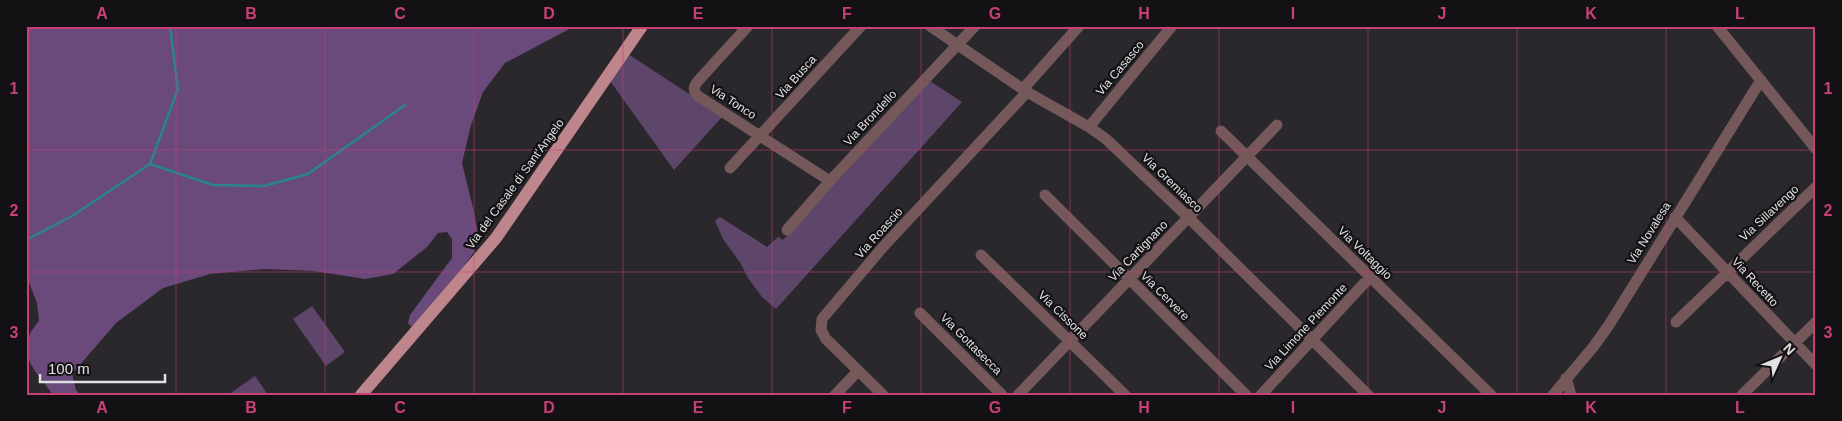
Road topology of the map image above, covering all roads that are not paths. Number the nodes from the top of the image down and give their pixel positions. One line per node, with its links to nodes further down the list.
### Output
1 (642, 26): 38 (main road, Via del Casale di Sant'Angelo)
2 (748, 26): 15 (street, Via Tonco)
3 (861, 26): 15 (street, Via Busca)
4 (930, 26): 9 (street, Via Gremiasco)
5 (974, 26): 9 (street, Via Brondello)
6 (1079, 26): 11 (street, Via Roascio)
7 (1172, 26): 13 (street, Via Casasco)
8 (1717, 26): 10 (street)
9 (958, 44): 11 (street, Via Gremiasco); 19 (street, Via Brondello)
10 (1761, 80): 16 (street); 22 (street, Via Novalesa)
11 (1025, 90): 13 (street, Via Gremiasco); 36 (street, Via Roascio)
12 (1276, 125): 17 (street, Via Cartignano)
13 (1089, 127): 23 (street, Via Gremiasco)
14 (1221, 131): 17 (street, Via Voltaggio)
15 (760, 136): 18 (street, Via Busca); 19 (street, Via Tonco)
16 (1816, 149)
17 (1247, 156): 23 (street, Via Cartignano); 27 (street, Via Voltaggio)
18 (730, 168)
19 (830, 181): 24 (street, Via Brondello)
20 (1816, 187): 26 (street, Via Sillavengo)
21 (1045, 195): 28 (street, Via Cervere)
22 (1676, 217): 26 (street, Via Recetto); 37 (street, Via Novalesa)
23 (1189, 218): 28 (street, Via Cartignano); 32 (street, Via Gremiasco)
24 (787, 230)
25 (981, 255): 33 (street, Via Cissone)
26 (1726, 272): 30 (street, Via Sillavengo); 34 (street, Via Recetto)
27 (1370, 277): 32 (street, Via Limone Piemonte); 47 (street, Via Voltaggio)
28 (1130, 280): 33 (street, Via Cartignano); 44 (street, Via Cervere)
29 (920, 313): 41 (street, Via Gottasecca)
30 (1676, 322)
31 (1816, 322): 34 (street)
32 (1314, 340): 45 (street, Via Limone Piemonte); 46 (street, Via Gremiasco)
33 (1070, 341): 42 (street, Via Cartignano); 43 (street, Via Cissone)
34 (1794, 343): 35 (street, Via Recetto); 50 (street)
35 (1816, 365)
36 (858, 371): 39 (street); 40 (street, Via Roascio)
37 (1566, 378): 48 (street, Via Novalesa); 49 (street)
38 (361, 395)
39 (835, 395)
40 (883, 395)
41 (1002, 395)
42 (1018, 395)
43 (1125, 395)
44 (1246, 395)
45 (1261, 395)
46 (1368, 395)
47 (1491, 395)
48 (1553, 395)
49 (1571, 395)
50 (1742, 395)

